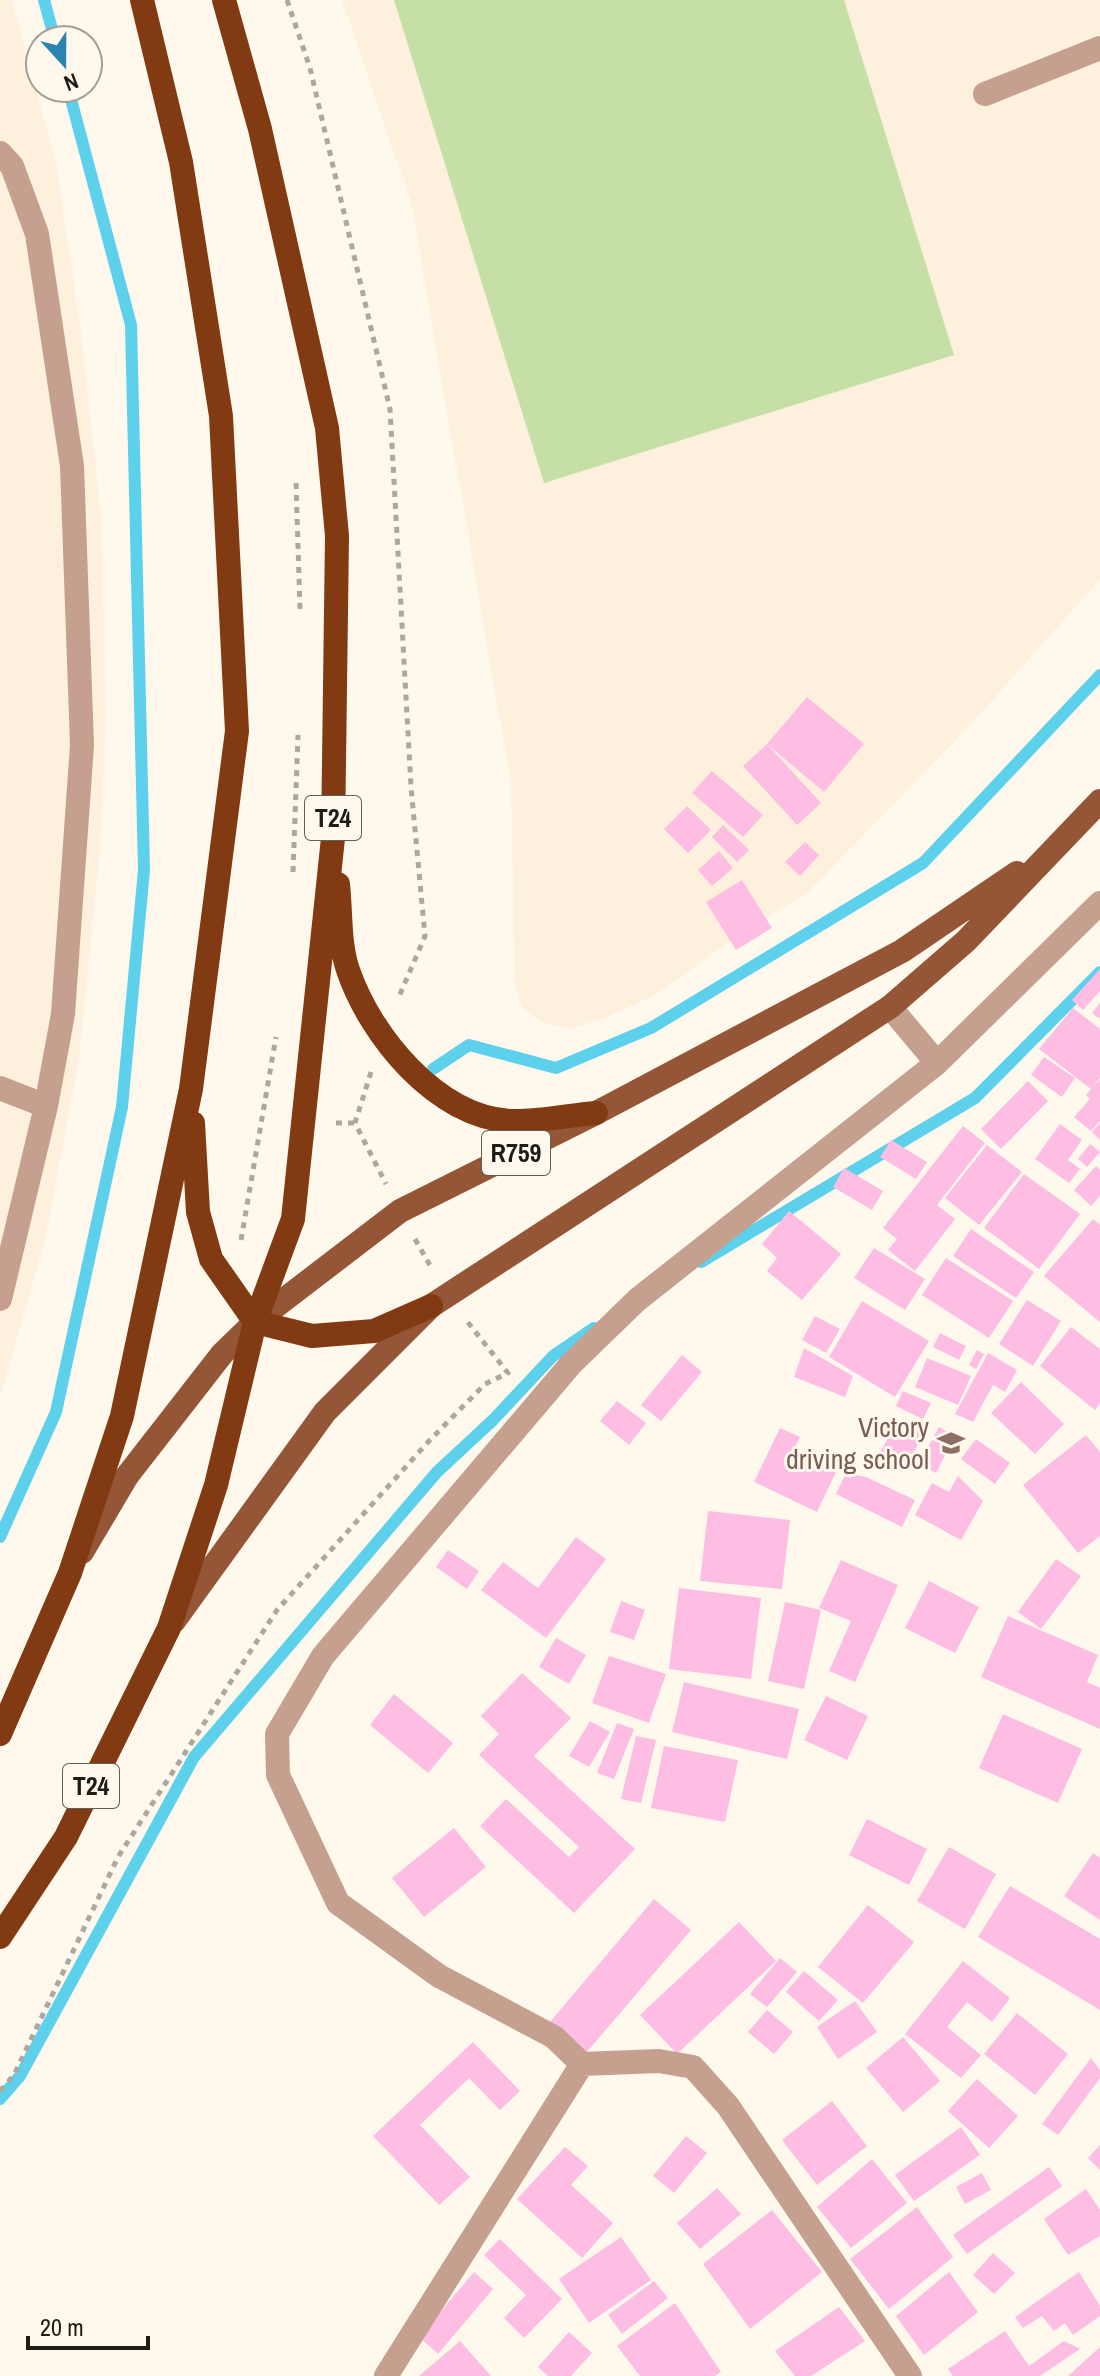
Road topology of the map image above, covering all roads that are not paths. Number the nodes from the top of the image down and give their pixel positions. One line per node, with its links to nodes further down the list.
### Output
1 (142, 0): 13 (highway)
2 (224, 0): 7 (highway, T24)
3 (1100, 48): 4 (street)
4 (985, 94)
5 (0, 153): 14 (street)
6 (1100, 801): 8 (main road, R759)
7 (333, 838): 15 (highway); 18 (highway, T24)
8 (1058, 845): 10 (main road, R759); 15 (main road, R759)
9 (1100, 903): 11 (street)
10 (890, 1007): 11 (street); 17 (main road, R759)
11 (937, 1063): 23 (street)
12 (0, 1088): 14 (street)
13 (191, 1089): 18 (highway); 19 (highway)
14 (46, 1106): 16 (street)
15 (596, 1113): 18 (main road, R759)
16 (0, 1299)
17 (431, 1306): 18 (highway); 20 (main road, R759)
18 (255, 1322): 19 (main road, R759); 20 (highway, T24)
19 (70, 1573): 21 (highway)
20 (169, 1628): 22 (highway, T24)
21 (0, 1734)
22 (0, 1937)
23 (582, 2064): 24 (street); 25 (street)
24 (386, 2376)
25 (910, 2376)

